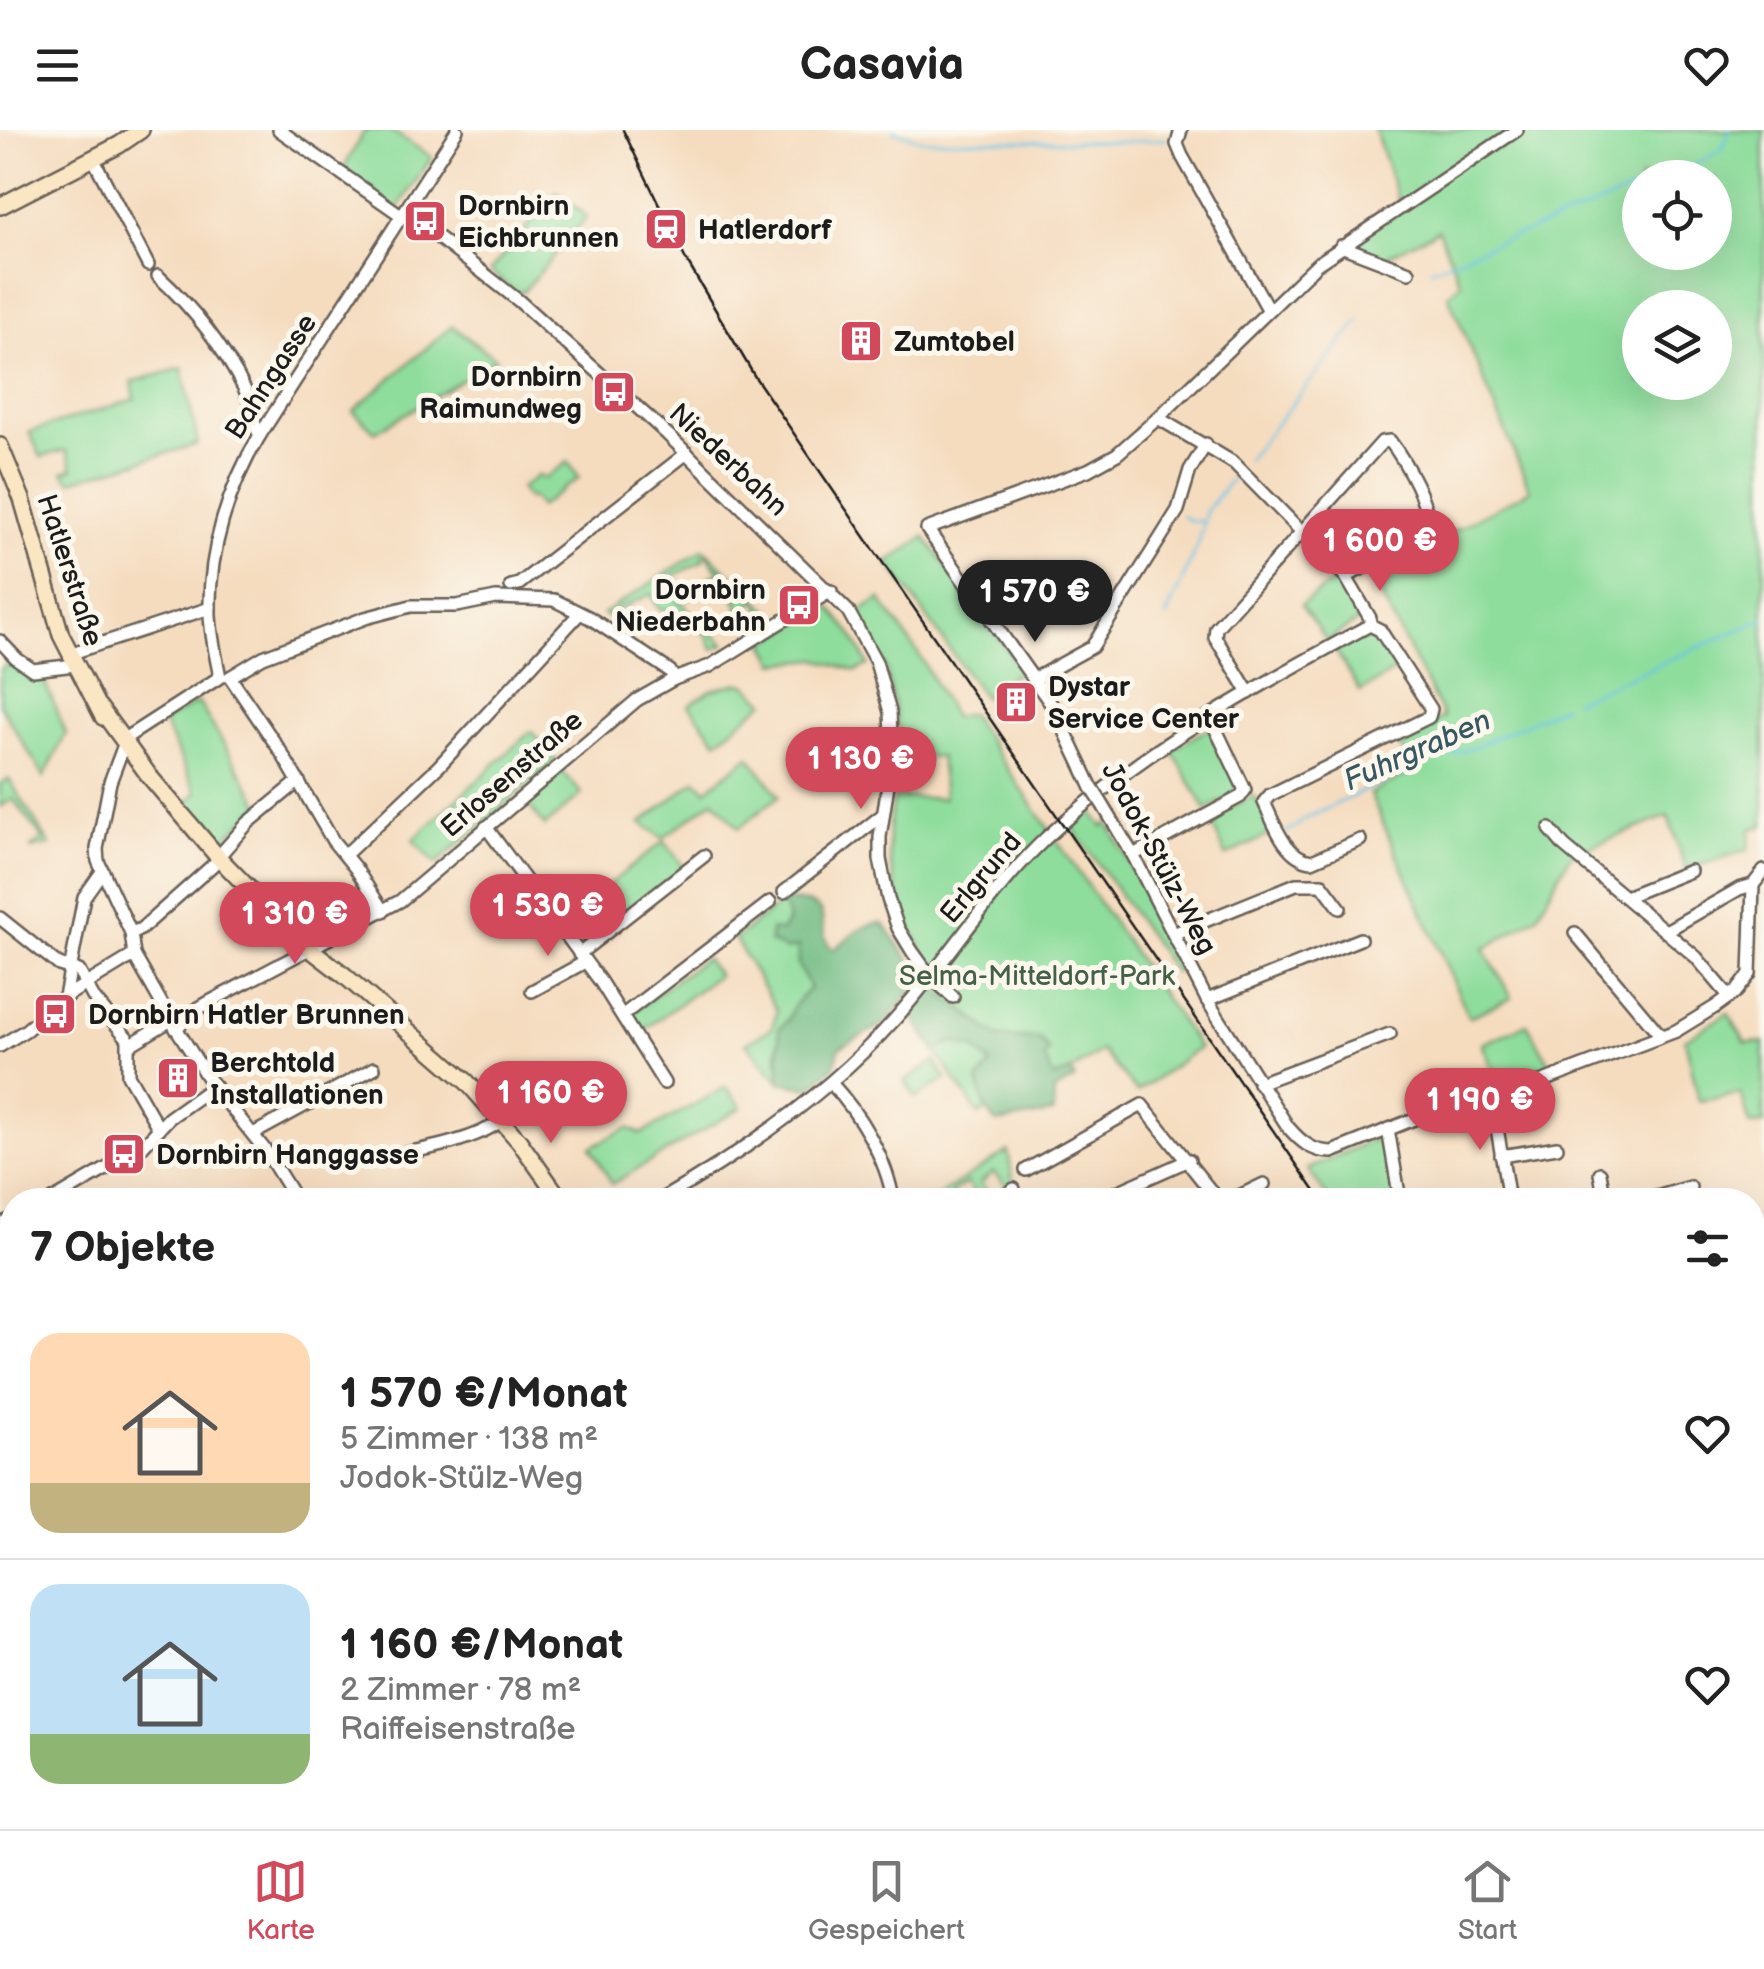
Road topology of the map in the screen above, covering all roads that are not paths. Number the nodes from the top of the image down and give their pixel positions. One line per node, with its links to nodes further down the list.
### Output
1 (142, 130): 6 (street)
2 (279, 130): 8 (street, Niederbahn)
3 (457, 130): 8 (street, Bahngasse)
4 (1181, 130): 13 (street)
5 (1518, 130): 9 (street)
6 (92, 158): 7 (street); 10 (street)
7 (0, 206)
8 (402, 215): 15 (street, Bahngasse); 18 (street, Niederbahn)
9 (1341, 246): 11 (street); 13 (street)
10 (148, 266)
11 (1409, 272)
12 (158, 276): 15 (street)
13 (1268, 308): 14 (street)
14 (1158, 418): 16 (street); 30 (street, Jodok-Stülz-Weg)
15 (260, 435): 23 (street, Bahngasse)
16 (1206, 444): 19 (street); 30 (street)
17 (0, 446): 27 (street, Hatlerstraße)
18 (687, 453): 21 (street); 22 (street, Niederbahn)
19 (1302, 531): 20 (street); 20 (street); 31 (street)
20 (1346, 577): 25 (street)
21 (512, 586)
22 (831, 591): 29 (street, Erlosenstraße); 35 (street, Niederbahn)
23 (210, 608): 27 (street); 28 (street, Bahngasse)
24 (579, 614): 28 (street); 29 (street); 39 (street)
25 (1370, 625): 31 (street, Erlgrund); 38 (street)
26 (0, 641): 27 (street)
27 (72, 660): 33 (street, Hatlerstraße)
28 (225, 677): 33 (street); 34 (street)
29 (674, 679): 36 (street, Erlosenstraße)
30 (1034, 679): 41 (street, Jodok-Stülz-Weg, bridge)
31 (1249, 693): 32 (street, Erlgrund)
32 (1210, 717): 41 (street); 62 (street, Erlgrund)
33 (124, 743): 42 (street, Hatlerstraße); 45 (street)
34 (298, 781): 39 (street); 42 (street)
35 (881, 816): 47 (street); 62 (street, Niederbahn)
36 (486, 827): 51 (street, Erlosenstraße); 60 (street)
37 (1550, 829): 48 (street)
38 (1360, 840)
39 (345, 855): 51 (street)
40 (704, 856): 60 (street)
41 (1133, 856): 56 (street, Jodok-Stülz-Weg)
42 (216, 861): 54 (street); 58 (street, Hatlerstraße)
43 (1690, 872): 48 (street)
44 (1764, 872): 46 (street)
45 (100, 873): 54 (street); 61 (street)
46 (1753, 885): 53 (street); 66 (street)
47 (784, 892)
48 (1625, 898): 53 (street)
49 (770, 902): 69 (street)
50 (1340, 908): 56 (street)
51 (383, 911): 58 (street, Erlosenstraße)
52 (0, 918): 61 (street)
53 (1666, 932): 66 (street)
54 (132, 933): 59 (street)
55 (1574, 933): 72 (street)
56 (1173, 934): 68 (street, Jodok-Stülz-Weg)
57 (1360, 939): 68 (street)
58 (314, 947): 70 (street, Erlosenstraße); 81 (street, Hatlerstraße)
59 (134, 955): 63 (street); 70 (street)
60 (582, 958): 64 (street); 69 (street)
61 (69, 968): 63 (street); 67 (street)
62 (930, 976): 65 (street, Niederbahn); 76 (street, Erlgrund)
63 (88, 984): 67 (street); 73 (street)
64 (532, 992)
65 (953, 996)
66 (1729, 996): 72 (street)
67 (65, 997): 74 (street)
68 (1207, 1000): 77 (street, Jodok-Stülz-Weg)
69 (623, 1015): 78 (street)
70 (174, 1025): 73 (street, Erlosenstraße); 79 (street)
71 (1390, 1034): 77 (street)
72 (1661, 1036): 80 (street)
73 (130, 1045): 82 (street)
74 (0, 1046)
75 (374, 1068): 84 (street)
76 (831, 1083): 95 (street, Erlgrund); 96 (street)
77 (1259, 1083): 83 (street, Jodok-Stülz-Weg)
78 (664, 1084)
79 (214, 1086): 82 (street); 84 (street)
80 (1492, 1098): 83 (street); 86 (street)
81 (502, 1120): 87 (street); 94 (street, Hatlerstraße)
82 (159, 1129): 92 (street)
83 (1388, 1129): 100 (street)
84 (252, 1134): 93 (street)
85 (1556, 1147): 86 (street)
86 (1501, 1156): 101 (street)
87 (373, 1160)
88 (1189, 1160): 89 (street); 97 (street); 98 (street)
89 (1026, 1170)
90 (1600, 1173): 102 (street)
91 (1264, 1184): 99 (street)
92 (76, 1188)
93 (288, 1188)
94 (551, 1188)
95 (679, 1188)
96 (890, 1188)
97 (1126, 1188)
98 (1209, 1188)
99 (1256, 1188)
100 (1398, 1188)
101 (1507, 1188)
102 (1603, 1188)

